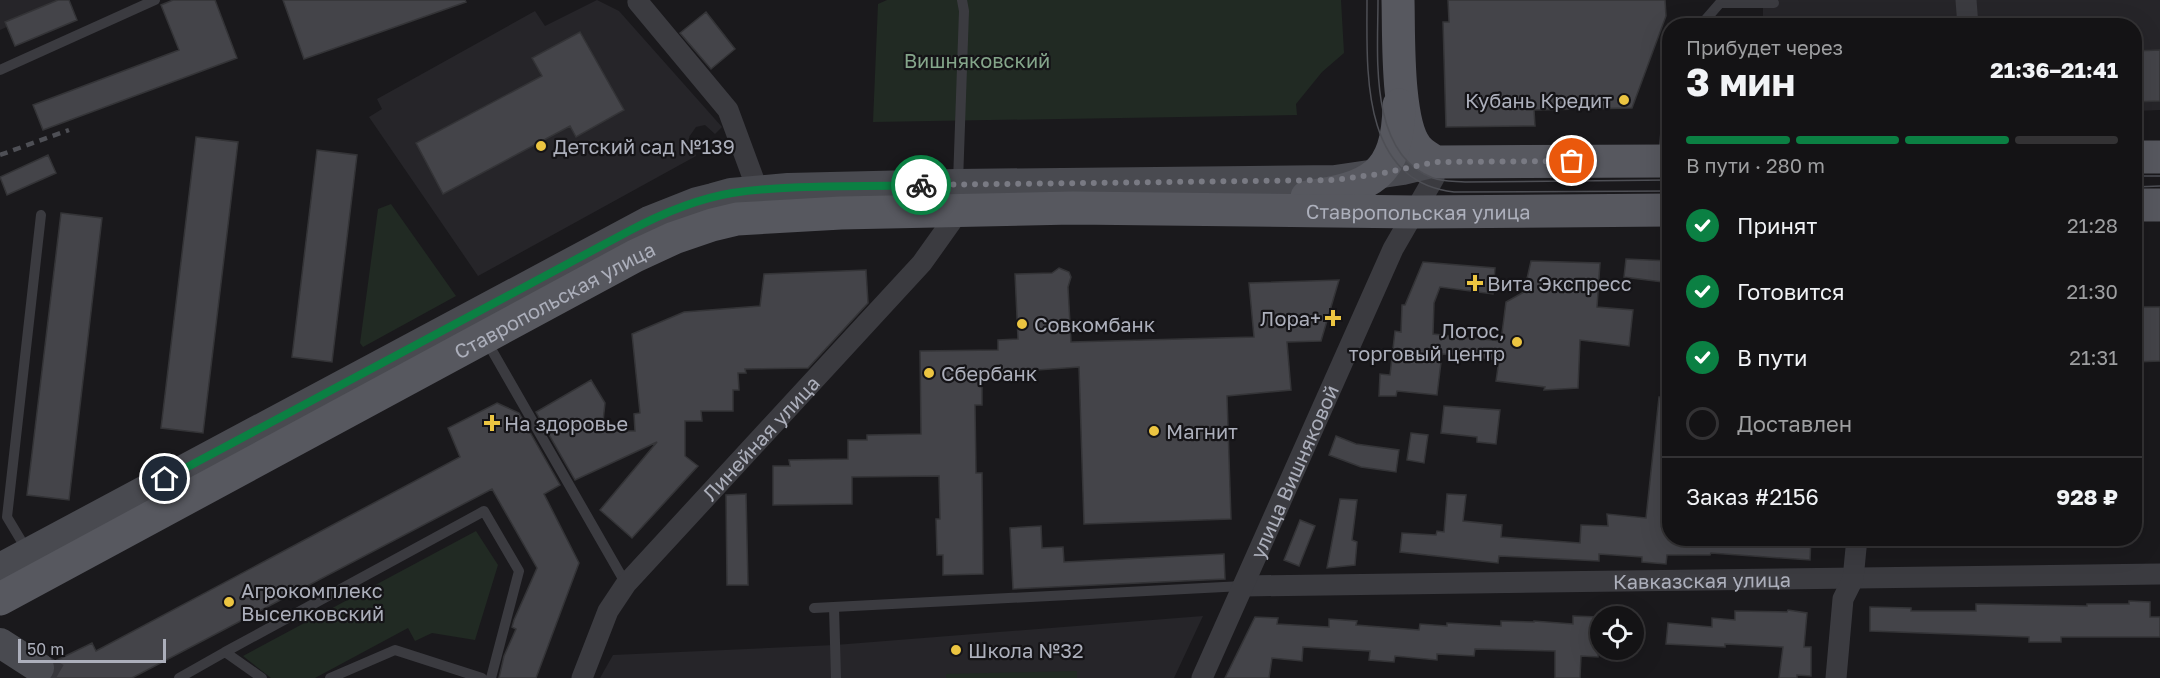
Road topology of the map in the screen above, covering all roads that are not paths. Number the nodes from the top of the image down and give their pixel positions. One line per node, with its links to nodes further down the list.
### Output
1 (155, 0): 10 (lane)
2 (639, 0): 18 (street)
3 (962, 0): 17 (lane)
4 (1398, 0): 11 (main road)
5 (1408, 0): 11 (lane)
6 (1966, 0): 9 (street)
7 (1774, 3): 8 (lane)
8 (1707, 18)
9 (1967, 18)
10 (0, 70)
11 (1399, 73): 15 (main road); 16 (main road, Ставропольская улица)
12 (2142, 157): 13 (main road)
13 (2160, 157)
14 (1662, 161): 15 (main road, Ставропольская улица)
15 (1436, 162): 16 (main road, Ставропольская улица); 23 (street, улица Вишняковой)
16 (1379, 174): 17 (main road, Ставропольская улица); 21 (main road, Ставропольская улица)
17 (959, 197): 18 (main road, Ставропольская улица); 21 (main road, Ставропольская улица); 31 (street, Линейная улица)
18 (761, 204): 25 (main road, Ставропольская улица); 27 (main road, Ставропольская улица)
19 (2142, 205): 20 (main road)
20 (2160, 205)
21 (1167, 208): 23 (main road, Ставропольская улица)
22 (1662, 210): 23 (main road, Ставропольская улица)
23 (1416, 213): 32 (street, улица Вишняковой)
24 (40, 215): 27 (lane)
25 (484, 337): 31 (lane); 33 (main road, Ставропольская улица)
26 (1856, 546): 30 (street)
27 (28, 553): 28 (main road, Ставропольская улица)
28 (0, 568)
29 (2160, 574): 30 (street, Кавказская улица)
30 (1853, 579): 32 (street, Кавказская улица); 47 (street)
31 (626, 584): 44 (street, Линейная улица)
32 (1243, 586): 34 (lane); 46 (street, улица Вишняковой)
33 (0, 599)
34 (834, 607): 35 (lane); 45 (lane)
35 (814, 608)
36 (0, 644): 38 (main road)
37 (225, 652): 39 (lane); 40 (lane); 43 (lane)
38 (39, 669)
39 (178, 678)
40 (262, 678)
41 (330, 678): 42 (lane)
42 (482, 678)
43 (491, 678)
44 (582, 678)
45 (836, 678)
46 (1202, 678)
47 (1836, 678)

